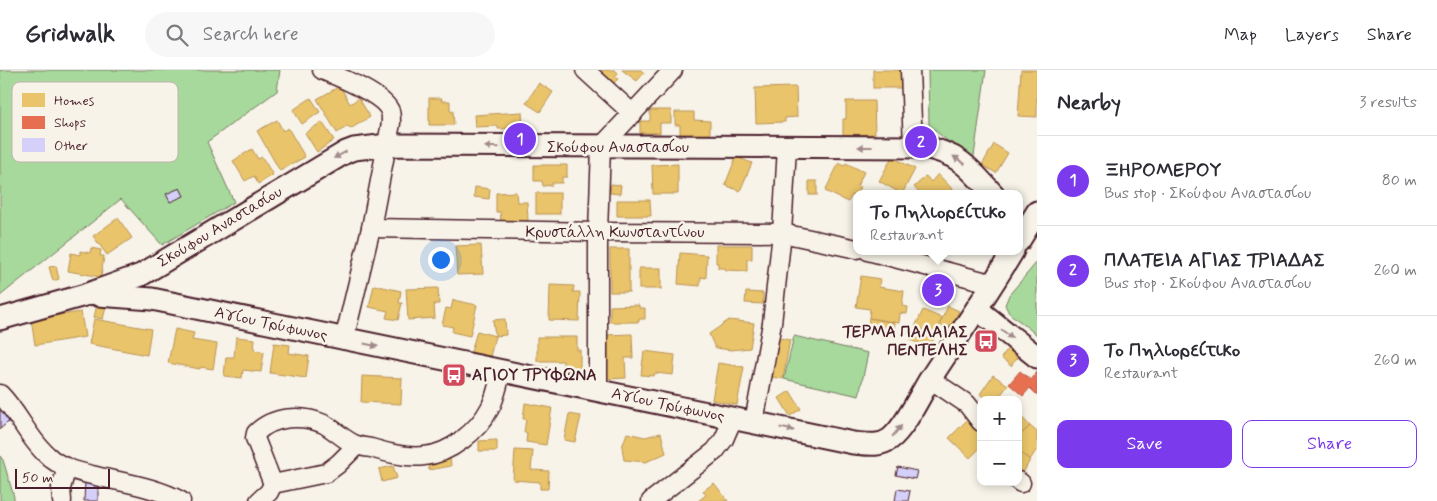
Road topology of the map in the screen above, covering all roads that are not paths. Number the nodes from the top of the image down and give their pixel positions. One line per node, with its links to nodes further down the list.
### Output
1 (322, 70): 6 (street)
2 (585, 70): 5 (street)
3 (673, 70): 5 (street)
4 (910, 70): 9 (street)
5 (633, 114): 7 (street)
6 (388, 145): 7 (main road, Σκούφου Αναστασίου, one-way to 6); 11 (street); 17 (main road, Σκούφου Αναστασίου, one-way to 17)
7 (601, 147): 8 (main road, Σκούφου Αναστασίου); 12 (street)
8 (787, 147): 9 (main road, Σκούφου Αναστασίου, one-way to 8); 13 (street)
9 (914, 147): 10 (main road, Σκούφου Αναστασίου, one-way to 9)
10 (989, 190)
11 (371, 228): 12 (street, Κρυστάλλη Κωνσταντίνου); 23 (street)
12 (598, 232): 13 (street, Κρυστάλλη Κωνσταντίνου); 27 (street)
13 (782, 233): 14 (street, Κρυστάλλη Κωνσταντίνου); 31 (street)
14 (853, 248)
15 (883, 255): 18 (street)
16 (1011, 255): 18 (main road, Αγίου Τρύφωνος)
17 (141, 275): 19 (main road, Σκούφου Αναστασίου); 20 (main road)
18 (994, 284): 21 (main road, Αγίου Τρύφωνος)
19 (85, 295): 20 (main road, Αγίου Τρύφωνος); 22 (main road)
20 (152, 299): 23 (main road, Αγίου Τρύφωνος)
21 (977, 309): 24 (main road, one-way to 24); 26 (main road, Αγίου Τρύφωνος)
22 (0, 319)
23 (344, 340): 25 (main road, Αγίου Τρύφωνος, one-way to 25)
24 (1037, 357)
25 (502, 371): 27 (main road, Αγίου Τρύφωνος); 32 (street)
26 (930, 379): 29 (street); 31 (main road, Αγίου Τρύφωνος, one-way to 26)
27 (598, 391): 30 (main road, Αγίου Τρύφωνος)
28 (0, 394): 33 (street)
29 (977, 417)
30 (733, 418): 31 (main road, Αγίου Τρύφωνος); 38 (street)
31 (754, 422)
32 (357, 445): 34 (street); 34 (street)
33 (66, 467): 35 (street); 36 (street)
34 (273, 484): 37 (street)
35 (62, 501)
36 (181, 501)
37 (259, 501)
38 (651, 501)

